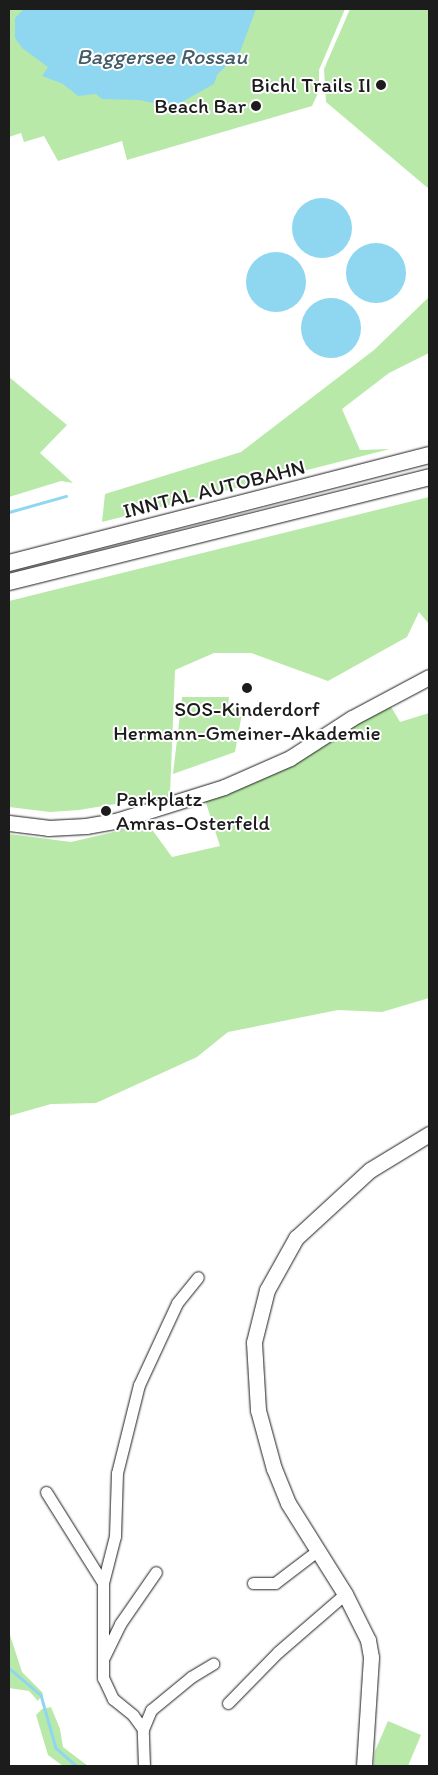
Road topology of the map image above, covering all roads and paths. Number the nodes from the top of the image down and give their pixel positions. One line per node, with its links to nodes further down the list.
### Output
1 (429, 455): 3 (highway, INNTAL AUTOBAHN)
2 (429, 477): 4 (highway, INNTAL AUTOBAHN)
3 (9, 564)
4 (9, 582)
5 (429, 677): 6 (main road)
6 (9, 823)
7 (429, 1134): 10 (main road)
8 (198, 1277): 12 (street)
9 (46, 1492): 12 (street)
10 (317, 1551): 13 (street); 14 (main road)
11 (156, 1572): 15 (street)
12 (103, 1583): 15 (street)
13 (253, 1584)
14 (345, 1594): 17 (street); 20 (main road)
15 (104, 1658): 18 (street)
16 (213, 1664): 18 (street)
17 (228, 1703)
18 (143, 1729): 19 (street)
19 (144, 1766)
20 (364, 1766)

